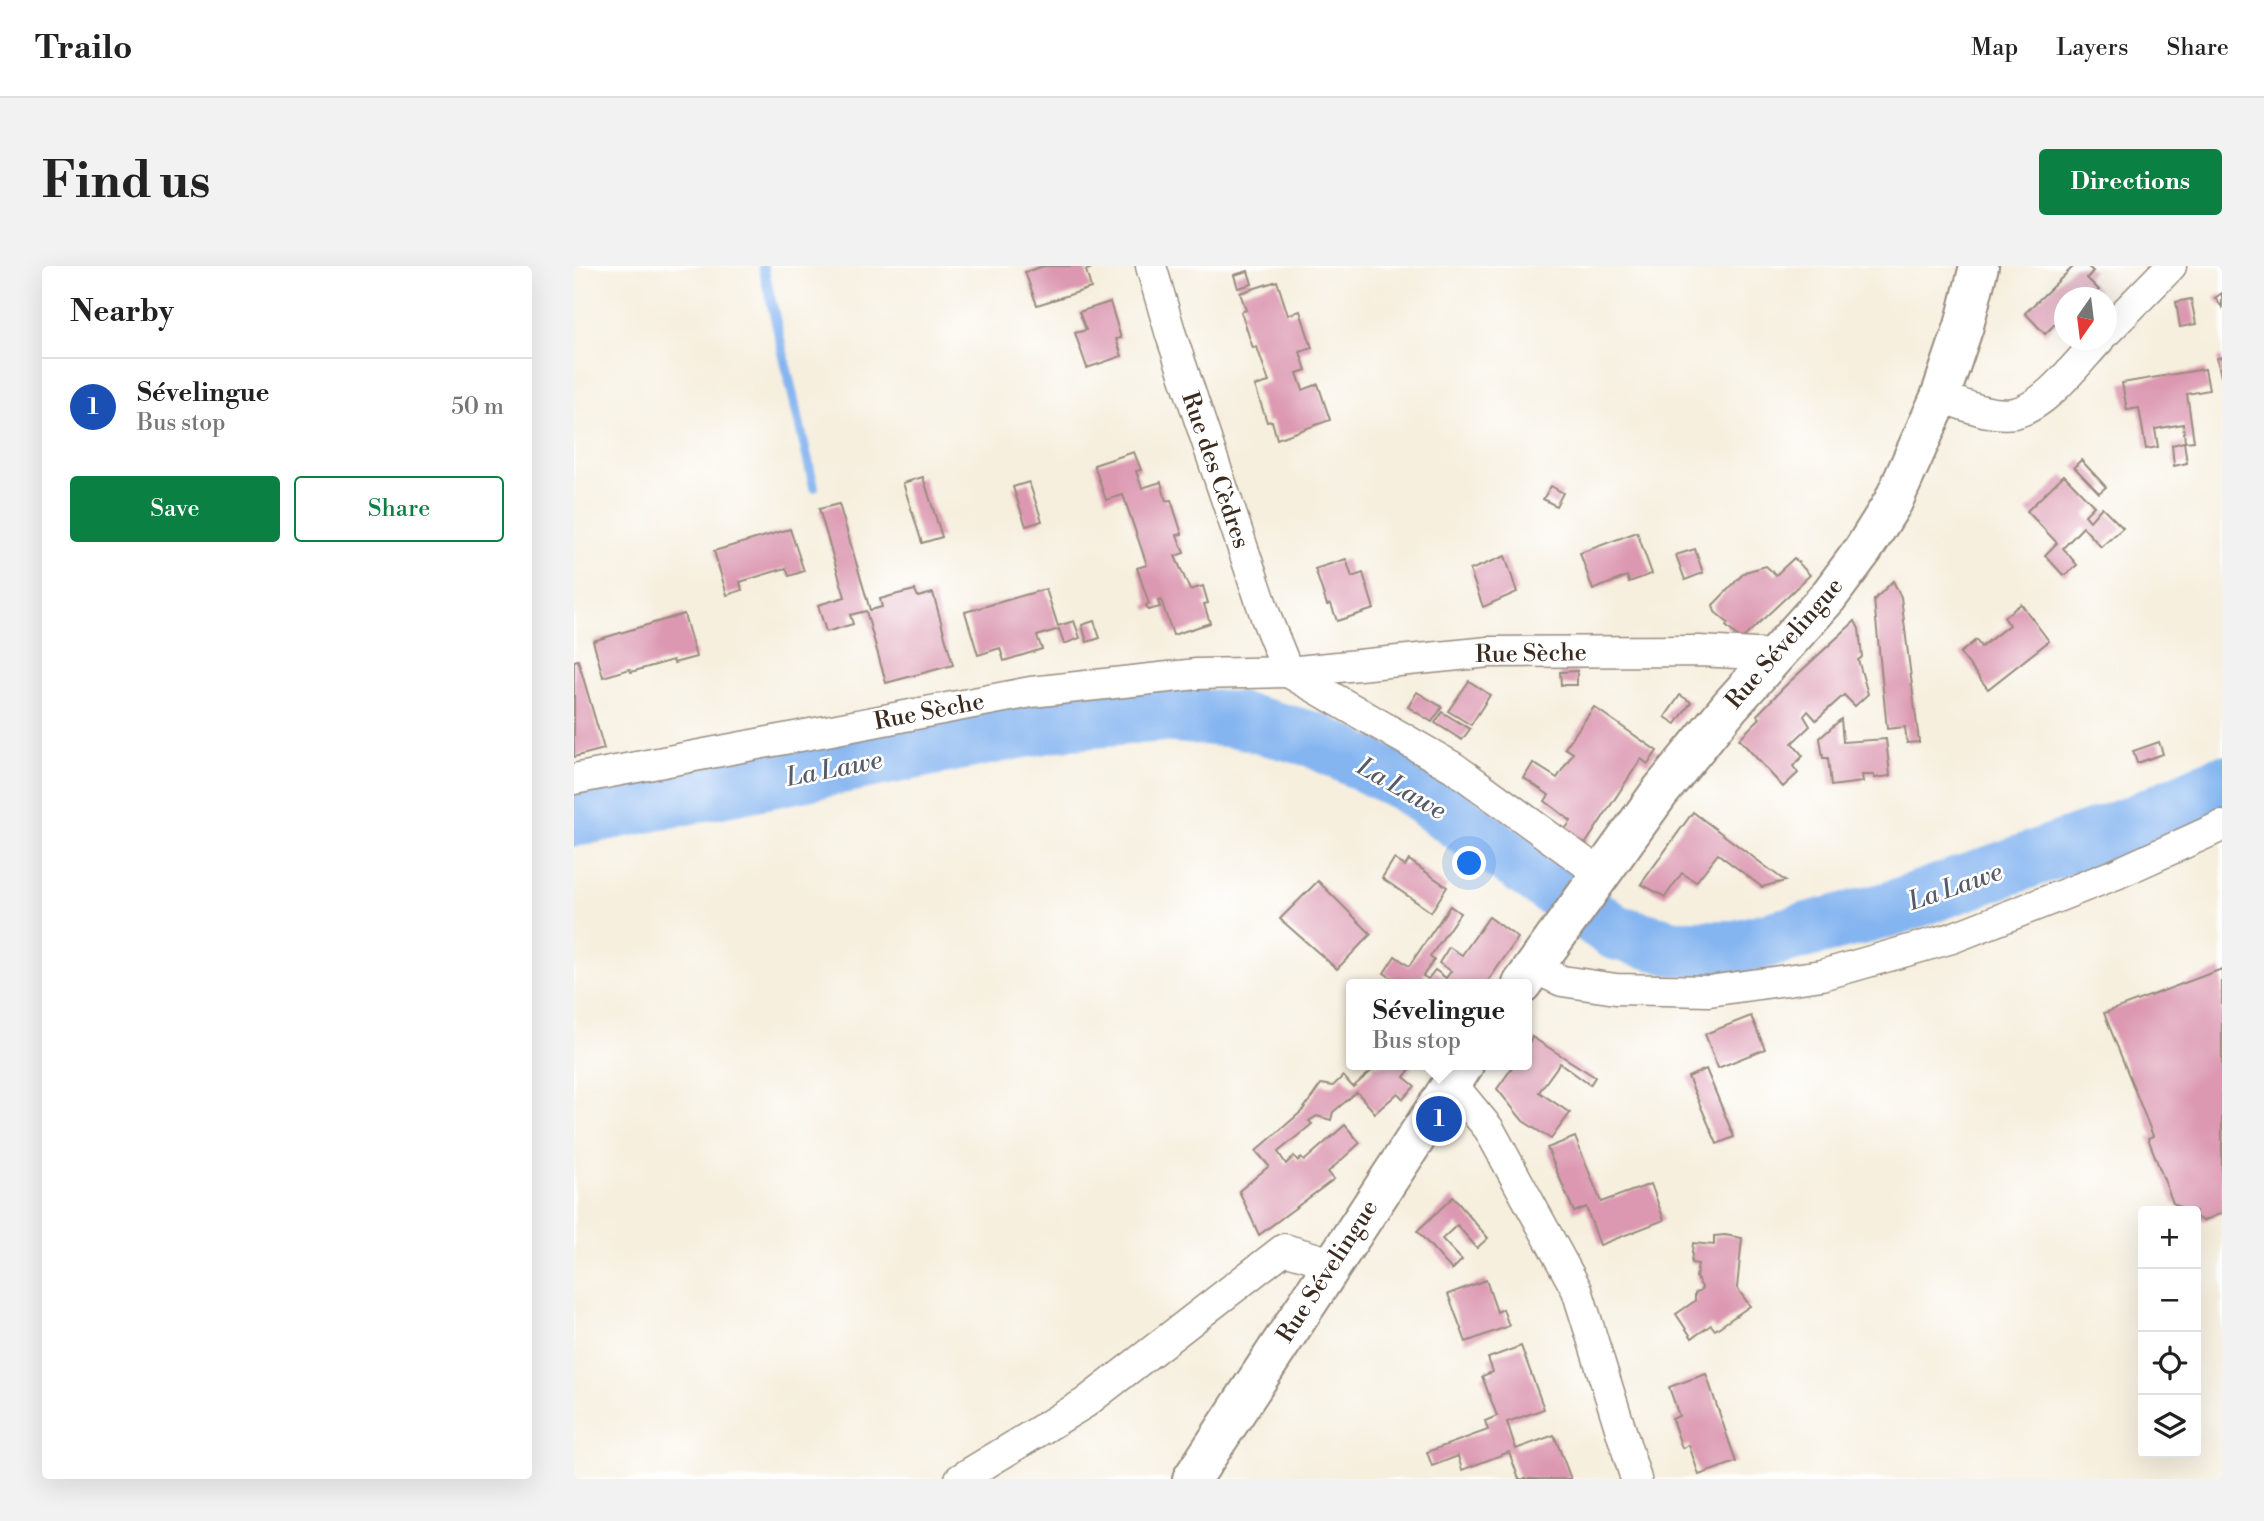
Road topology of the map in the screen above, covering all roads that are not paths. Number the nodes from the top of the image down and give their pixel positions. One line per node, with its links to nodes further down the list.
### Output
1 (1150, 266): 8 (street, Rue des Cèdres)
2 (1979, 266): 6 (main road, Rue Sévelingue)
3 (2171, 266): 4 (street)
4 (2117, 321)
5 (2089, 350): 6 (street)
6 (1940, 397): 7 (main road, Rue Sévelingue)
7 (1774, 655): 8 (street, Rue Sèche); 11 (main road, Rue Sévelingue)
8 (1288, 672): 9 (street, Rue Sèche); 11 (street)
9 (574, 779)
10 (2222, 826): 12 (street)
11 (1598, 881): 12 (main road, Rue Sévelingue)
12 (1537, 964)
13 (1457, 1074): 14 (main road, Rue Sévelingue); 17 (street)
14 (1332, 1263): 15 (street); 16 (main road, Rue Sévelingue)
15 (960, 1479)
16 (1192, 1479)
17 (1636, 1479)

